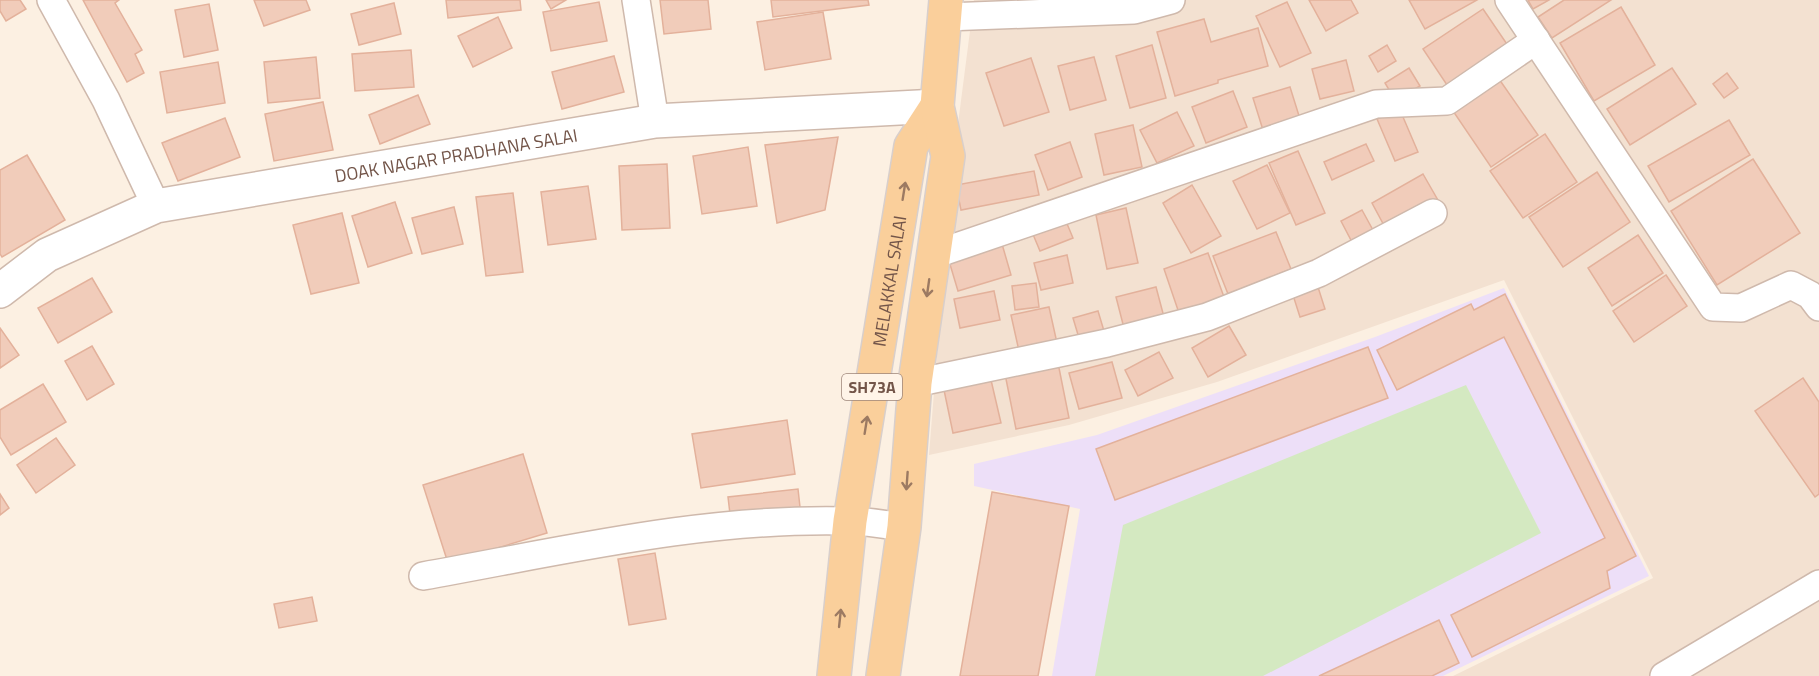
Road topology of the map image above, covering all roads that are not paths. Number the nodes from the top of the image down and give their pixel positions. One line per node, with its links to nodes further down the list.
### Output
1 (51, 0): 9 (street)
2 (636, 0): 8 (street)
3 (1171, 0): 5 (street)
4 (1509, 0): 6 (street)
5 (946, 9): 7 (main road, MELAKKAL SALAI / SH73A)
6 (1536, 40): 11 (street); 13 (street)
7 (937, 106): 8 (street, DOAK NAGAR PRADHANA SALAI); 11 (main road, MELAKKAL SALAI / SH73A); 15 (main road, MELAKKAL SALAI / SH73A, one-way to 7)
8 (655, 121): 9 (street, DOAK NAGAR PRADHANA SALAI)
9 (156, 206): 12 (street, DOAK NAGAR PRADHANA SALAI)
10 (1433, 213): 14 (street)
11 (933, 255): 14 (main road, MELAKKAL SALAI / SH73A, one-way to 14)
12 (1, 288)
13 (1815, 301)
14 (915, 383): 16 (main road, MELAKKAL SALAI / SH73A, one-way to 16)
15 (850, 521): 16 (street); 17 (street); 19 (main road, MELAKKAL SALAI / SH73A, one-way to 15)
16 (904, 527): 20 (main road, MELAKKAL SALAI / SH73A)
17 (423, 576)
18 (1817, 590): 21 (street)
19 (834, 676)
20 (883, 676)
21 (1664, 676)

